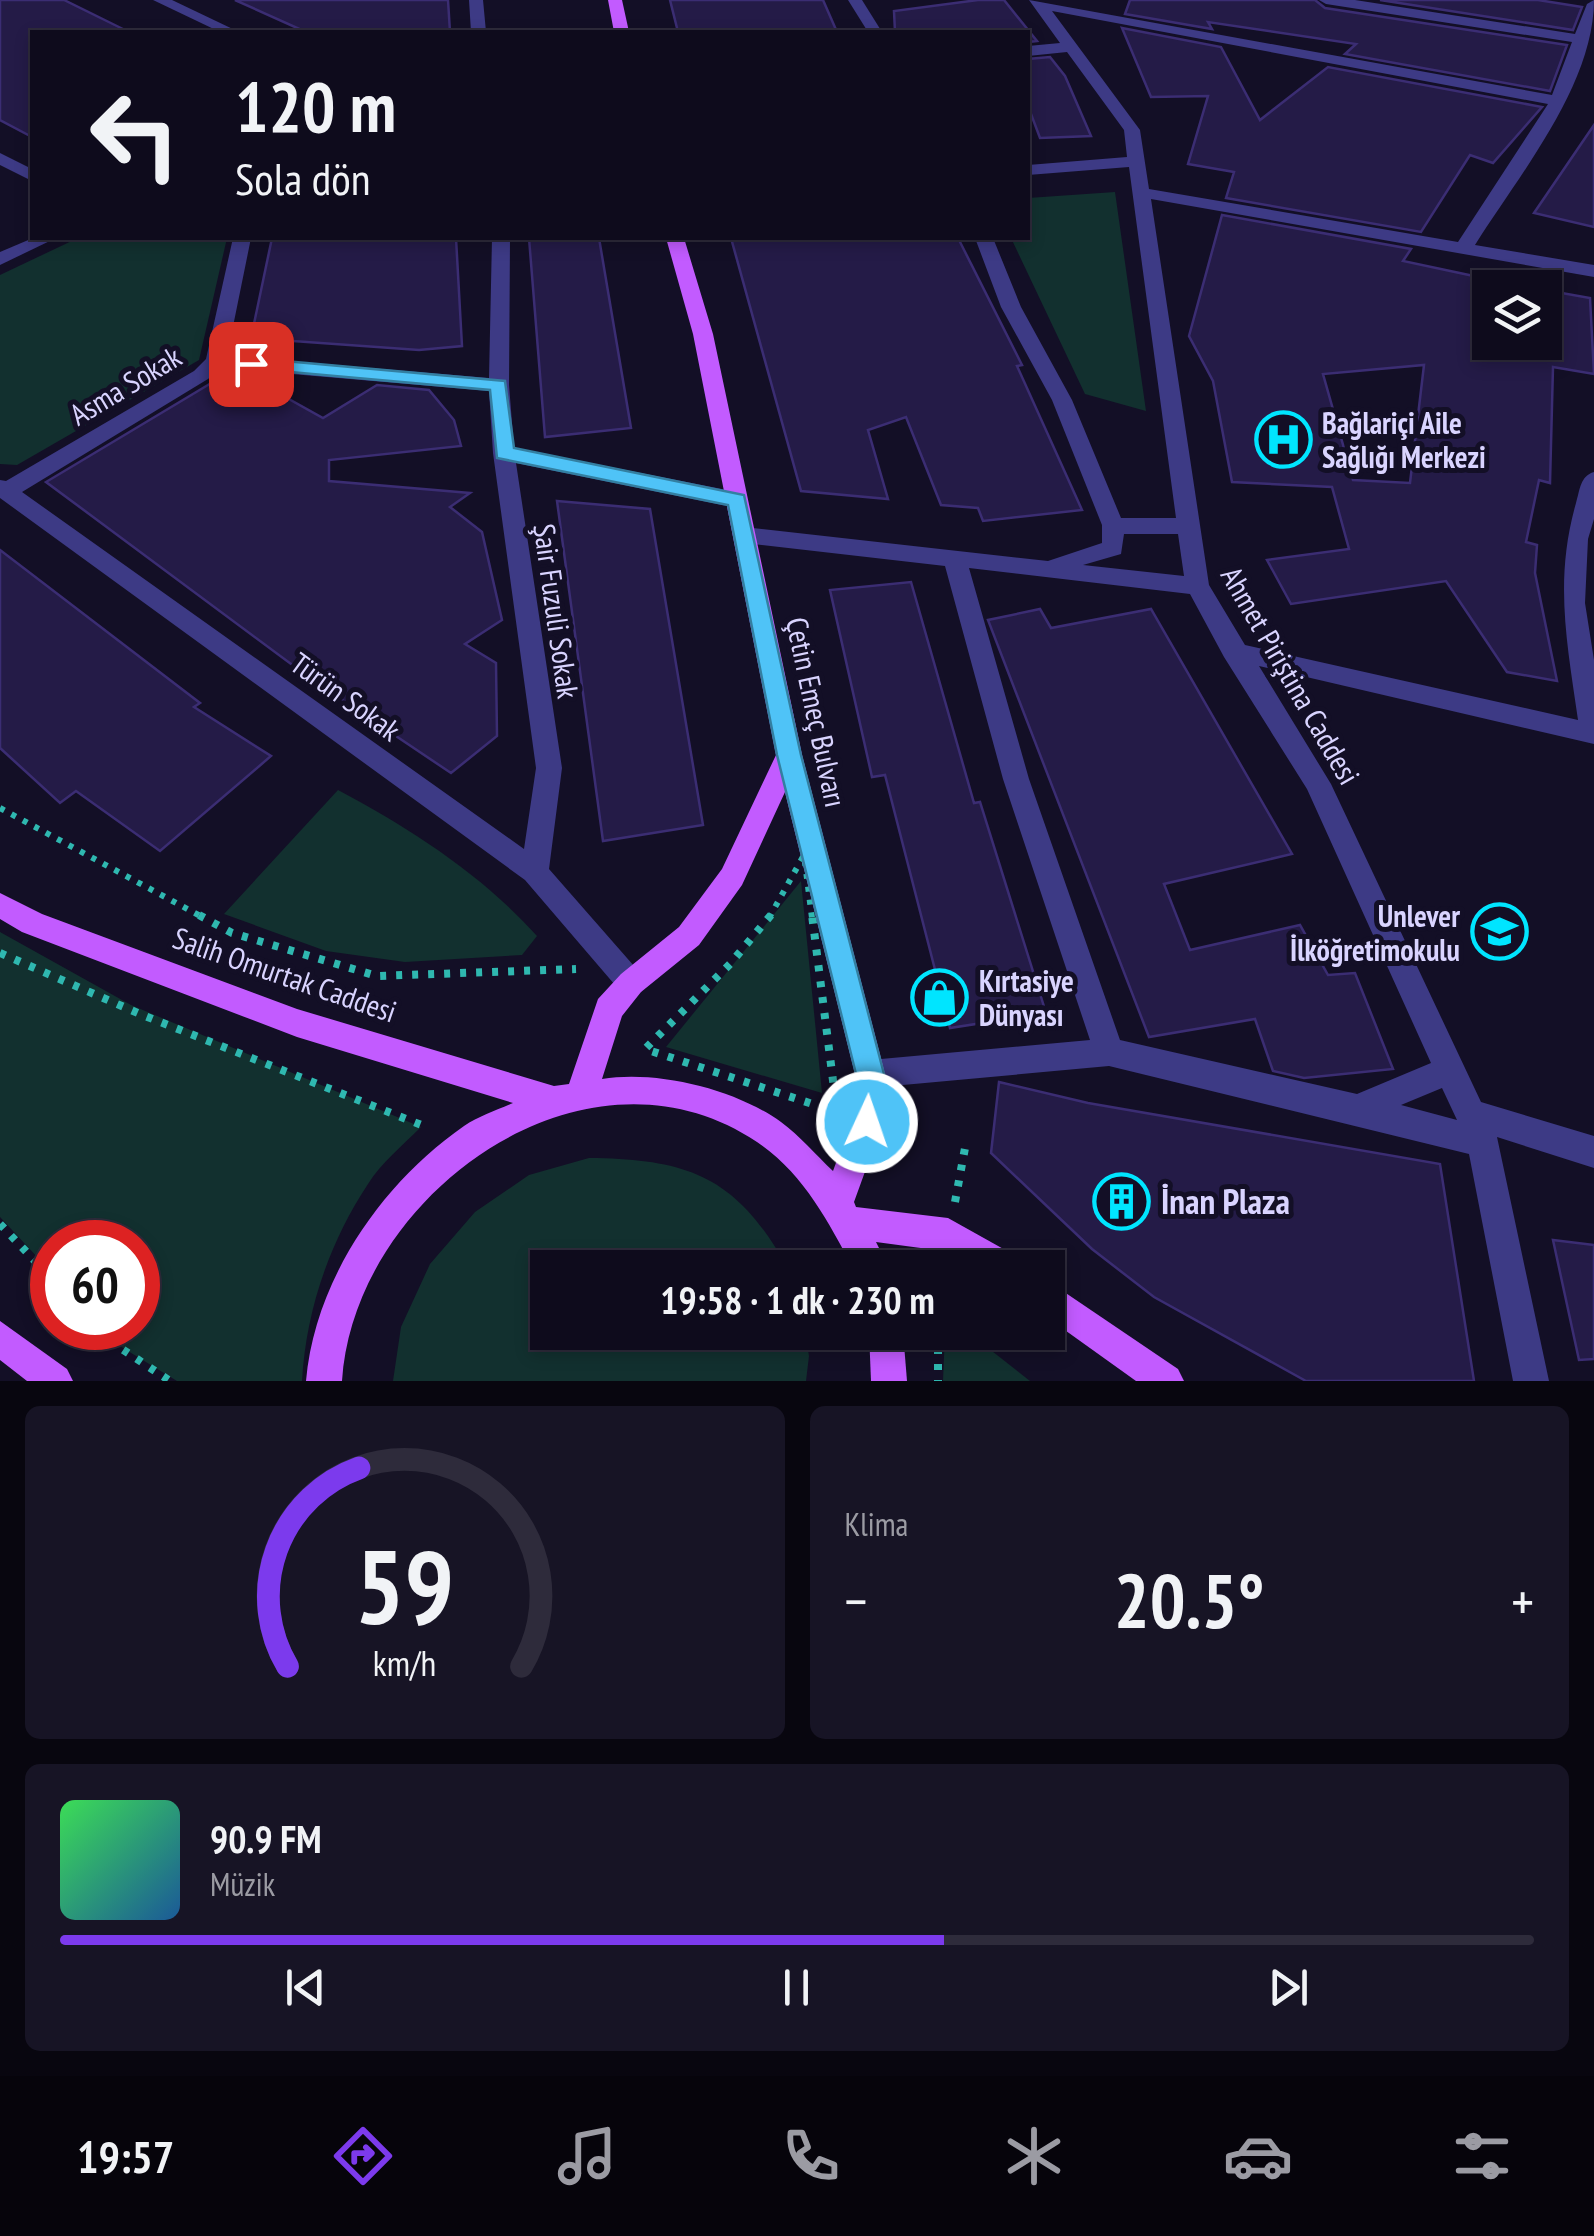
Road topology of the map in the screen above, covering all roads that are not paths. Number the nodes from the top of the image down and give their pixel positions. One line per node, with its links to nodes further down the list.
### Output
1 (160, 0): 8 (street)
2 (476, 0): 9 (street)
3 (615, 0): 10 (main road)
4 (855, 0): 11 (street)
5 (1326, 0): 12 (street)
6 (1038, 2): 13 (street, Ahmet Piriştina Caddesi); 15 (street)
7 (1594, 4): 12 (street)
8 (228, 30)
9 (479, 30)
10 (622, 30)
11 (874, 30)
12 (1581, 39): 15 (street)
13 (1071, 47): 14 (street); 17 (street, Ahmet Piriştina Caddesi)
14 (1030, 51)
15 (1558, 101): 26 (street)
16 (0, 158): 19 (street)
17 (1138, 160): 18 (street); 20 (street, Ahmet Piriştina Caddesi)
18 (1030, 170)
19 (30, 175)
20 (1144, 194): 26 (street); 35 (street, Ahmet Piriştina Caddesi)
21 (43, 240): 27 (street)
22 (242, 240): 29 (street, Asma Sokak)
23 (501, 240): 30 (street, Şair Fuzuli Sokak)
24 (676, 240): 34 (main road, Çetin Emeç Bulvarı)
25 (985, 240): 36 (street)
26 (1463, 248): 28 (street)
27 (0, 259)
28 (1594, 271)
29 (216, 361): 30 (street); 33 (street, Asma Sokak)
30 (498, 385): 31 (street, Şair Fuzuli Sokak)
31 (504, 453): 34 (street); 44 (street, Şair Fuzuli Sokak)
32 (1594, 480): 42 (street)
33 (3, 489): 44 (street, Türün Sokak)
34 (737, 500): 37 (main road, Çetin Emeç Bulvarı)
35 (1188, 524): 36 (street); 40 (street, Ahmet Piriştina Caddesi)
36 (1113, 525): 39 (street)
37 (744, 535): 38 (street); 43 (main road, Çetin Emeç Bulvarı)
38 (954, 557): 39 (street); 47 (street)
39 (1047, 568): 40 (street)
40 (1196, 586): 41 (street, Ahmet Piriştina Caddesi)
41 (1233, 651): 42 (street); 48 (street, Ahmet Piriştina Caddesi)
42 (1593, 734)
43 (789, 755): 46 (main road); 49 (main road, Çetin Emeç Bulvarı)
44 (535, 872): 46 (street, Türün Sokak)
45 (0, 905): 50 (main road, Salih Omurtak Caddesi)
46 (631, 983): 50 (main road)
47 (1109, 1052): 49 (street); 51 (street)
48 (1451, 1069): 51 (street); 52 (street, Ahmet Piriştina Caddesi)
49 (870, 1074): 54 (main road, Çetin Emeç Bulvarı)
50 (566, 1096): 54 (main road); 61 (main road)
51 (1357, 1109): 52 (street)
52 (1476, 1128): 53 (street); 64 (street, Ahmet Piriştina Caddesi)
53 (1594, 1152)
54 (847, 1210): 55 (main road); 56 (main road)
55 (864, 1250)
56 (972, 1250)
57 (1065, 1310): 63 (main road)
58 (0, 1338): 60 (main road)
59 (887, 1350): 62 (main road)
60 (56, 1381)
61 (324, 1381)
62 (889, 1381)
63 (1166, 1381)
64 (1531, 1381)

